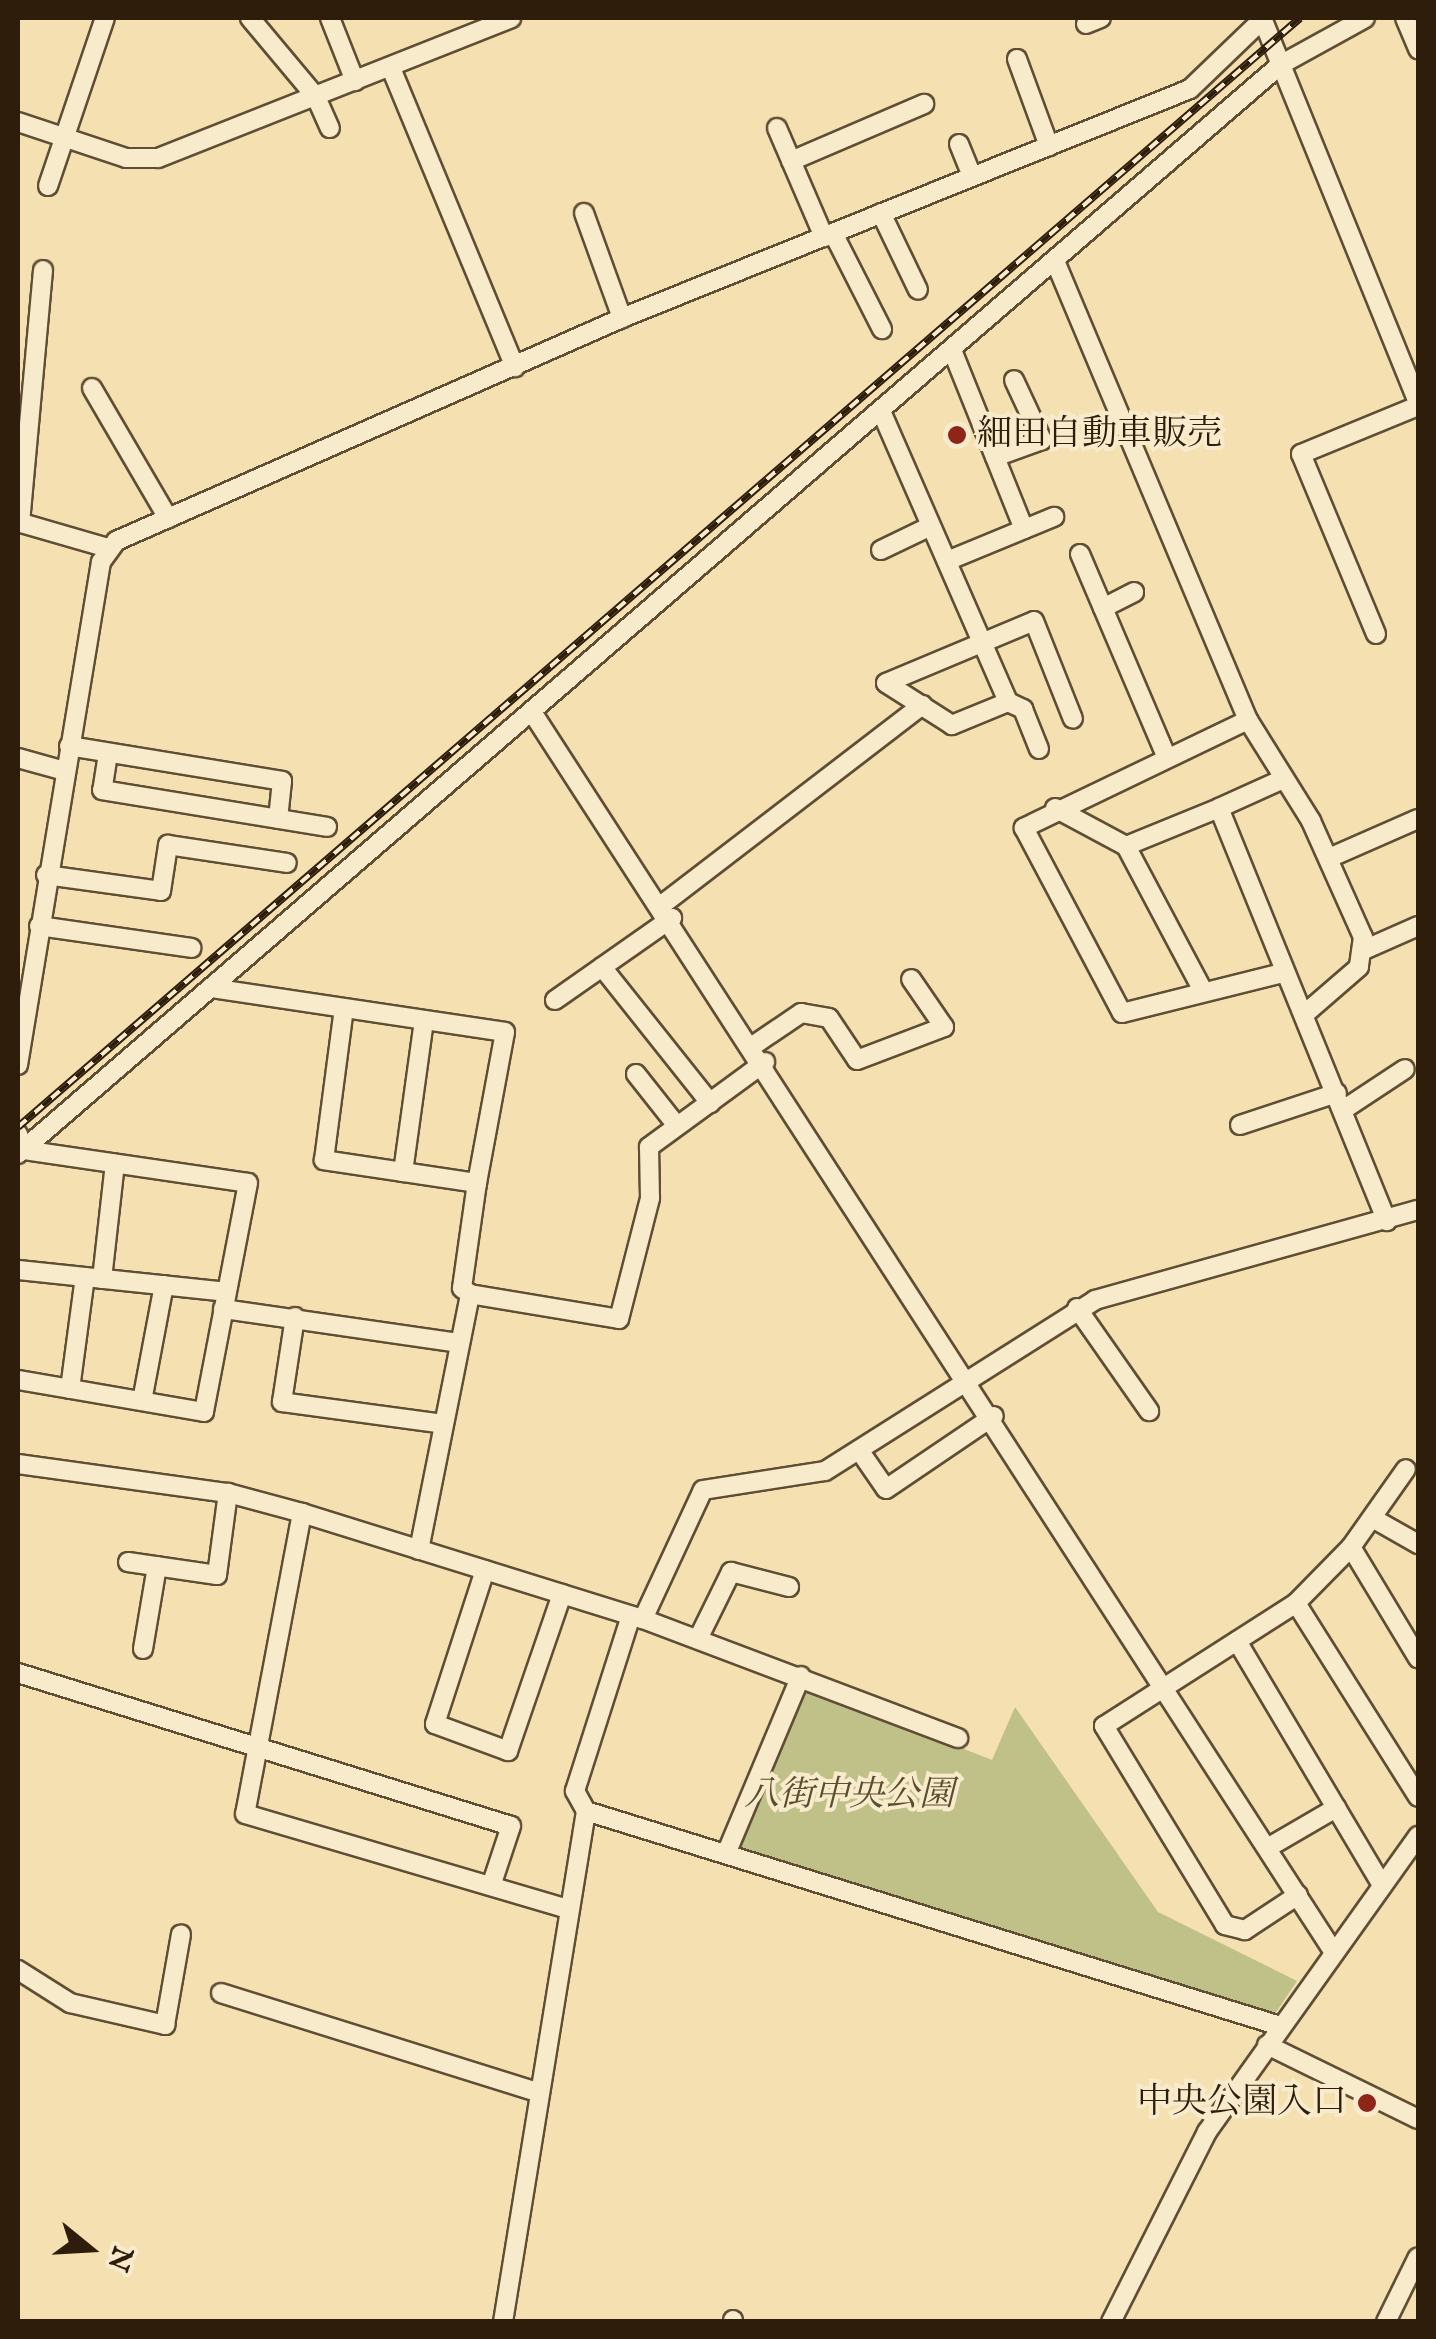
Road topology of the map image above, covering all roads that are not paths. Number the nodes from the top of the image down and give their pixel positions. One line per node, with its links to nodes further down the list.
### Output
1 (105, 18): 18 (street)
2 (250, 18): 13 (street)
3 (330, 18): 12 (street)
4 (511, 18): 11 (street)
5 (1262, 18): 10 (street); 20 (street)
6 (1365, 18): 10 (street)
7 (1405, 18): 8 (street)
8 (1418, 49)
9 (1017, 60): 20 (street)
10 (1280, 64): 27 (street); 36 (street)
11 (391, 68): 12 (street); 33 (street)
12 (356, 80): 13 (street)
13 (316, 96): 16 (street); 18 (street)
14 (924, 104): 21 (street)
15 (18, 122): 18 (street)
16 (330, 128)
17 (777, 128): 21 (street)
18 (65, 140): 23 (street)
19 (959, 144): 22 (street)
20 (1049, 146): 22 (street)
21 (791, 161): 26 (street)
22 (972, 176): 24 (street)
23 (48, 186)
24 (880, 212): 26 (street); 29 (street)
25 (584, 213): 30 (street)
26 (828, 235): 30 (street); 31 (street)
27 (1056, 261): 32 (street); 56 (street)
28 (43, 270): 41 (street)
29 (918, 290)
30 (622, 318): 33 (street)
31 (882, 329)
32 (952, 350): 37 (street); 38 (street)
33 (516, 367): 40 (street)
34 (1014, 380): 38 (street)
35 (92, 388): 40 (street)
36 (1418, 405): 50 (street)
37 (881, 411): 42 (street); 54 (street)
38 (996, 457): 43 (street)
39 (1054, 517): 43 (street)
40 (168, 518): 44 (street)
41 (19, 523): 44 (street)
42 (932, 526): 45 (street); 47 (street)
43 (1024, 529): 47 (street)
44 (108, 548): 57 (street)
45 (881, 550)
46 (1080, 554): 49 (street)
47 (947, 561): 51 (street)
48 (1134, 592): 49 (street)
49 (1103, 608): 60 (street)
50 (1376, 634)
51 (982, 642): 52 (street); 53 (street); 55 (street)
52 (1008, 702): 53 (street); 58 (street)
53 (922, 705): 73 (street)
54 (532, 712): 73 (street); 81 (street)
55 (1074, 719)
56 (1248, 720): 60 (street); 63 (street)
57 (69, 746): 59 (street); 62 (street)
58 (1039, 748)
59 (108, 754): 66 (street); 66 (street)
60 (1166, 756): 64 (street)
61 (18, 758): 62 (street)
62 (64, 771): 72 (street)
63 (1281, 780): 65 (street); 70 (street)
64 (1055, 808): 69 (street); 82 (street)
65 (1219, 808): 69 (street); 79 (street)
66 (278, 819): 68 (street)
67 (1418, 819): 70 (street)
68 (327, 827)
69 (1126, 846): 82 (street)
70 (1329, 858): 77 (street)
71 (287, 864): 72 (street)
72 (46, 875): 74 (street)
73 (668, 911): 78 (street); 87 (street)
74 (39, 926): 76 (street); 89 (street)
75 (1418, 926): 77 (street)
76 (191, 948)
77 (1366, 948): 85 (street)
78 (602, 967): 83 (street); 93 (street)
79 (1283, 973): 82 (street); 85 (street)
80 (911, 979): 87 (street)
81 (211, 988): 84 (street); 96 (street)
82 (1202, 991)
83 (555, 1000)
84 (344, 1008): 86 (street); 98 (street)
85 (1308, 1012): 92 (street)
86 (424, 1020): 98 (street); 99 (street)
87 (754, 1045): 88 (street)
88 (765, 1062): 93 (street); 110 (street)
89 (18, 1065)
90 (1405, 1069): 92 (street)
91 (636, 1074): 94 (street)
92 (1340, 1101): 95 (street); 101 (street)
93 (710, 1103): 94 (street)
94 (677, 1126): 105 (street)
95 (1240, 1126)
96 (19, 1146): 97 (street)
97 (116, 1164): 103 (street); 106 (street)
98 (403, 1172): 99 (street)
99 (477, 1184): 105 (street)
100 (1418, 1210): 101 (street)
101 (1386, 1222): 107 (street)
102 (18, 1270): 103 (street)
103 (93, 1278): 104 (street); 112 (street)
104 (164, 1285): 106 (street); 113 (street)
105 (470, 1294): 109 (street)
106 (225, 1300): 108 (street); 113 (street)
107 (1077, 1308): 110 (street); 114 (street)
108 (294, 1316): 109 (street); 116 (street)
109 (460, 1343): 116 (street)
110 (969, 1376): 115 (street); 117 (street)
111 (18, 1380): 112 (street)
112 (70, 1389): 113 (street)
113 (142, 1401)
114 (1150, 1411)
115 (994, 1416): 117 (street); 139 (street)
116 (444, 1424): 125 (street)
117 (860, 1450): 132 (street)
118 (18, 1464): 120 (street)
119 (1406, 1469): 122 (street)
120 (228, 1493): 121 (street); 127 (street)
121 (302, 1513): 125 (street); 141 (street)
122 (1374, 1519): 123 (street); 124 (street)
123 (1418, 1544)
124 (1352, 1548): 131 (street); 136 (street)
125 (419, 1550): 128 (street)
126 (128, 1562): 127 (street)
127 (157, 1566): 135 (street)
128 (484, 1570): 130 (street); 130 (street)
129 (789, 1587): 133 (street)
130 (562, 1594): 132 (street)
131 (1296, 1602): 134 (street); 142 (street)
132 (637, 1618): 133 (street); 144 (street)
133 (698, 1639): 138 (street)
134 (1237, 1641): 139 (street); 143 (street)
135 (143, 1649)
136 (1418, 1658)
137 (18, 1673): 141 (street)
138 (801, 1676): 140 (street); 147 (street)
139 (1168, 1686): 146 (street); 150 (street)
140 (958, 1738)
141 (255, 1744): 149 (street); 149 (street)
142 (1418, 1797)
143 (1336, 1808): 146 (street); 148 (street)
144 (586, 1811): 147 (street); 151 (street)
145 (1418, 1836): 148 (street)
146 (1269, 1848): 150 (street)
147 (726, 1854): 156 (street)
148 (1382, 1885): 153 (street)
149 (491, 1886): 151 (street)
150 (1298, 1894): 153 (street)
151 (567, 1909): 158 (street)
152 (181, 1934): 154 (street)
153 (1333, 1951): 156 (street)
154 (18, 1970)
155 (221, 1992): 158 (street)
156 (1280, 2026): 157 (street)
157 (1267, 2045): 159 (street); 162 (street)
158 (537, 2092): 161 (street)
159 (1418, 2119)
160 (1418, 2256): 163 (street)
161 (503, 2322)
162 (1110, 2322)
163 (1386, 2322)

